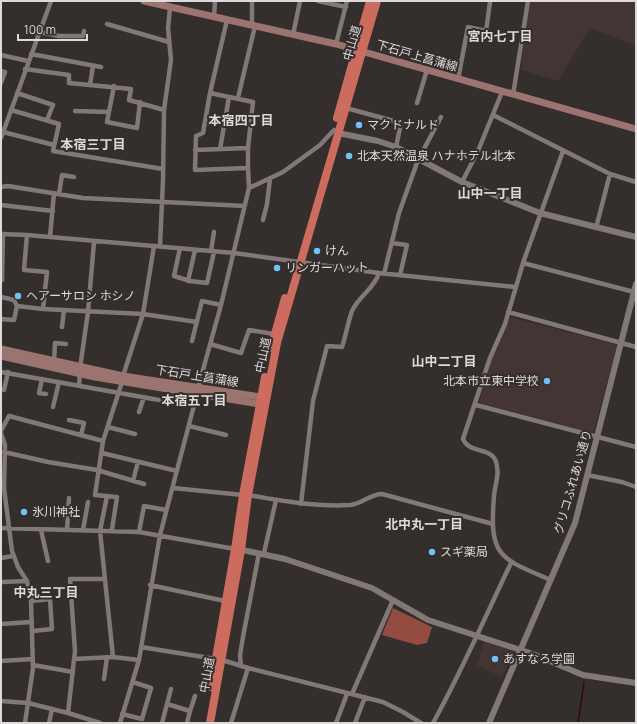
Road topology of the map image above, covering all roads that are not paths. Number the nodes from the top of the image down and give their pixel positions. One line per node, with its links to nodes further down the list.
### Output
1 (51, 1): 19 (street)
2 (144, 1): 12 (main road, 下石戸上菖蒲線)
3 (215, 1): 14 (street)
4 (252, 1): 17 (street)
5 (300, 1): 20 (street)
6 (318, 1): 13 (street)
7 (347, 1): 13 (street)
8 (370, 1): 23 (highway, 中山道)
9 (377, 1): 23 (highway, 中山道)
10 (528, 1): 39 (street)
11 (490, 2): 32 (street)
12 (166, 5): 14 (main road, 下石戸上菖蒲線); 21 (street)
13 (346, 7): 22 (street)
14 (214, 17): 15 (main road, 下石戸上菖蒲線)
15 (227, 20): 17 (main road, 下石戸上菖蒲線); 38 (street)
16 (107, 24): 21 (street)
17 (253, 25): 20 (main road, 下石戸上菖蒲線); 41 (street)
18 (84, 31): 19 (street)
19 (39, 32): 24 (street)
20 (294, 35): 22 (main road, 下石戸上菖蒲線)
21 (169, 42): 46 (street)
22 (336, 44): 23 (main road, 下石戸上菖蒲線)
23 (359, 51): 30 (main road, 下石戸上菖蒲線); 44 (highway, 中山道); 54 (highway, 中山道)
24 (31, 54): 26 (street); 27 (street)
25 (1, 55): 26 (street)
26 (28, 61): 29 (street)
27 (93, 66): 28 (street); 34 (street)
28 (101, 67)
29 (25, 70): 34 (street); 37 (street)
30 (427, 70): 32 (main road, 下石戸上菖蒲線); 43 (street)
31 (1, 71): 33 (street)
32 (458, 79): 36 (main road, 下石戸上菖蒲線)
33 (1, 83)
34 (90, 85): 35 (street)
35 (114, 86): 42 (street); 48 (street)
36 (502, 92): 39 (main road, 下石戸上菖蒲線); 49 (street)
37 (17, 93): 45 (street); 51 (street)
38 (210, 93): 40 (street); 60 (street)
39 (513, 95): 52 (main road, 下石戸上菖蒲線)
40 (229, 96): 41 (street); 59 (street)
41 (238, 98): 58 (street)
42 (140, 102): 46 (street); 48 (street)
43 (417, 103)
44 (346, 108): 54 (highway, 中山道); 57 (street)
45 (11, 110): 51 (street); 53 (street)
46 (164, 110): 64 (street)
47 (75, 111): 48 (street)
48 (109, 112)
49 (493, 115): 61 (street); 68 (street)
50 (441, 117): 62 (street)
51 (47, 120): 56 (street)
52 (636, 129)
53 (3, 130): 55 (street); 56 (street)
54 (336, 131): 57 (street); 67 (street); 92 (highway, 中山道)
55 (1, 138)
56 (54, 145): 64 (street)
57 (396, 147): 62 (street)
58 (248, 148): 59 (street); 63 (street)
59 (220, 149): 60 (street)
60 (195, 150): 63 (street)
61 (563, 151): 65 (street); 77 (street)
62 (418, 160): 68 (street); 86 (street)
63 (248, 168): 71 (street)
64 (163, 169): 73 (street)
65 (610, 174): 69 (street); 79 (street)
66 (74, 177): 72 (street)
67 (270, 179): 71 (street); 78 (street)
68 (462, 182): 77 (street)
69 (636, 182)
70 (1, 187): 72 (street)
71 (249, 188): 75 (street)
72 (56, 193): 73 (street); 76 (street)
73 (163, 201): 75 (street); 87 (street)
74 (1, 205): 76 (street)
75 (244, 206): 91 (street)
76 (53, 210): 83 (street)
77 (540, 213): 79 (street); 93 (street)
78 (263, 220)
79 (596, 228): 84 (street)
80 (214, 232): 90 (street)
81 (2, 234): 82 (street); 96 (street)
82 (27, 234): 83 (street); 104 (street)
83 (50, 237): 85 (street)
84 (636, 238)
85 (94, 242): 87 (street); 106 (street)
86 (392, 243): 94 (street); 95 (street)
87 (157, 246): 88 (street); 108 (street)
88 (180, 248): 89 (street); 97 (street)
89 (195, 250): 90 (street); 97 (street)
90 (213, 251): 91 (street); 97 (street)
91 (234, 254): 92 (street); 102 (street)
92 (298, 262): 94 (street); 112 (highway, 中山道); 133 (highway, 中山道)
93 (523, 263): 99 (street); 100 (street)
94 (381, 274): 95 (street); 165 (street)
95 (400, 275): 99 (street)
96 (1, 280)
97 (188, 281)
98 (636, 284): 100 (street, グリコふれあい通り)
99 (516, 287): 107 (street)
100 (634, 292): 114 (street, グリコふれあい通り)
101 (1, 297): 103 (street)
102 (221, 305): 110 (street); 116 (street)
103 (17, 306): 104 (street); 109 (street)
104 (43, 309): 105 (street)
105 (64, 310): 106 (street); 111 (street)
106 (88, 312): 108 (street); 121 (street)
107 (508, 312): 114 (street); 135 (street)
108 (143, 314): 110 (street); 125 (street)
109 (1, 319)
110 (197, 322): 113 (street)
111 (62, 327)
112 (274, 334): 116 (street); 133 (highway, 中山道)
113 (192, 341)
114 (622, 343): 117 (street); 145 (street, グリコふれあい通り)
115 (66, 344): 120 (street)
116 (210, 344): 129 (street)
117 (636, 347)
118 (1, 349): 120 (main road, 下石戸上菖蒲線)
119 (1, 356): 121 (main road, 下石戸上菖蒲線)
120 (54, 362): 121 (main road, 下石戸上菖蒲線)
121 (80, 371): 125 (main road, 下石戸上菖蒲線); 127 (street)
122 (1, 372): 123 (street)
123 (8, 372): 124 (street); 128 (street)
124 (42, 379): 126 (street); 131 (street)
125 (122, 379): 129 (main road, 下石戸上菖蒲線); 130 (street)
126 (59, 382): 127 (street); 136 (street)
127 (79, 386): 130 (street)
128 (4, 390)
129 (197, 391): 133 (main road, 下石戸上菖蒲線); 134 (street)
130 (119, 392): 132 (street); 140 (street)
131 (46, 394)
132 (144, 397): 134 (street); 137 (street)
133 (262, 401): 159 (highway, 中山道)
134 (194, 403): 139 (street)
135 (476, 405): 145 (street); 167 (street)
136 (53, 407)
137 (139, 412)
138 (69, 420): 144 (street)
139 (189, 426): 143 (street); 153 (street)
140 (108, 427): 142 (street); 146 (street)
141 (1, 432): 144 (street); 147 (street)
142 (135, 434)
143 (226, 434)
144 (81, 435): 146 (street)
145 (597, 437): 148 (street); 154 (street, グリコふれあい通り)
146 (103, 441): 150 (street)
147 (3, 446): 149 (street)
148 (636, 447)
149 (4, 452): 152 (street); 162 (street)
150 (102, 453): 151 (street); 152 (street)
151 (138, 462): 153 (street); 155 (street)
152 (98, 470): 155 (street); 160 (street)
153 (177, 472): 158 (street)
154 (587, 475): 157 (street); 184 (street, グリコふれあい通り)
155 (133, 481): 156 (street)
156 (144, 484)
157 (636, 487)
158 (173, 488): 159 (street); 166 (street)
159 (246, 495): 163 (street); 177 (highway, 中山道)
160 (107, 496): 173 (street); 174 (street)
161 (69, 498): 171 (street)
162 (3, 499): 169 (street)
163 (276, 500): 165 (street); 178 (street)
164 (88, 502): 172 (street)
165 (301, 504): 167 (street)
166 (166, 510): 175 (street); 176 (street)
167 (493, 524): 182 (street)
168 (1, 528): 169 (street)
169 (9, 528): 170 (street); 179 (street)
170 (42, 530): 171 (street); 181 (street)
171 (67, 530): 172 (street)
172 (83, 530): 174 (street)
173 (112, 530): 174 (street); 175 (street)
174 (100, 531): 183 (street)
175 (139, 532): 176 (street)
176 (160, 535): 177 (street); 187 (street)
177 (238, 549): 178 (street); 188 (highway, 中山道); 201 (highway, 中山道)
178 (262, 553): 189 (street); 205 (street)
179 (13, 556): 180 (street); 185 (street)
180 (1, 558)
181 (48, 561)
182 (511, 563): 184 (street); 194 (street)
183 (104, 579): 198 (street); 200 (street)
184 (552, 580): 196 (street, グリコふれあい通り)
185 (27, 581): 186 (street); 190 (street)
186 (2, 582)
187 (150, 585): 188 (street); 195 (street)
188 (225, 600): 201 (highway, 中山道)
189 (393, 600): 194 (street); 212 (street)
190 (30, 601): 191 (street); 193 (street)
191 (32, 622): 192 (street); 193 (street)
192 (1, 624)
193 (33, 631): 199 (street)
194 (476, 636): 196 (street); 234 (street)
195 (141, 647): 201 (street); 202 (street)
196 (521, 650): 210 (street); 235 (street, グリコふれあい通り)
197 (107, 657): 198 (street); 200 (street); 208 (street)
198 (113, 657): 202 (street)
199 (33, 659): 203 (street); 204 (street)
200 (74, 659): 207 (street)
201 (219, 659): 205 (street); 228 (highway, 中山道); 229 (highway, 中山道)
202 (139, 660): 209 (street)
203 (1, 661)
204 (34, 665): 207 (street); 216 (street)
205 (241, 666): 206 (street)
206 (248, 668): 212 (street); 230 (street)
207 (73, 672): 220 (street)
208 (104, 679)
209 (133, 682): 221 (street); 221 (street)
210 (636, 683)
211 (171, 689): 217 (street)
212 (350, 694): 214 (street); 231 (street)
213 (195, 696): 219 (street)
214 (365, 697): 232 (street); 233 (street)
215 (1, 701): 216 (street)
216 (28, 703): 218 (street); 222 (street)
217 (167, 704): 219 (street); 226 (street)
218 (52, 709): 220 (street); 223 (street)
219 (190, 711): 227 (street)
220 (68, 713): 224 (street)
221 (122, 714): 225 (street)
222 (25, 723)
223 (49, 723)
224 (100, 723)
225 (120, 723)
226 (162, 723)
227 (187, 723)
228 (205, 723)
229 (210, 723)
230 (231, 723)
231 (336, 723)
232 (355, 723)
233 (421, 723)
234 (433, 723)
235 (489, 723)

